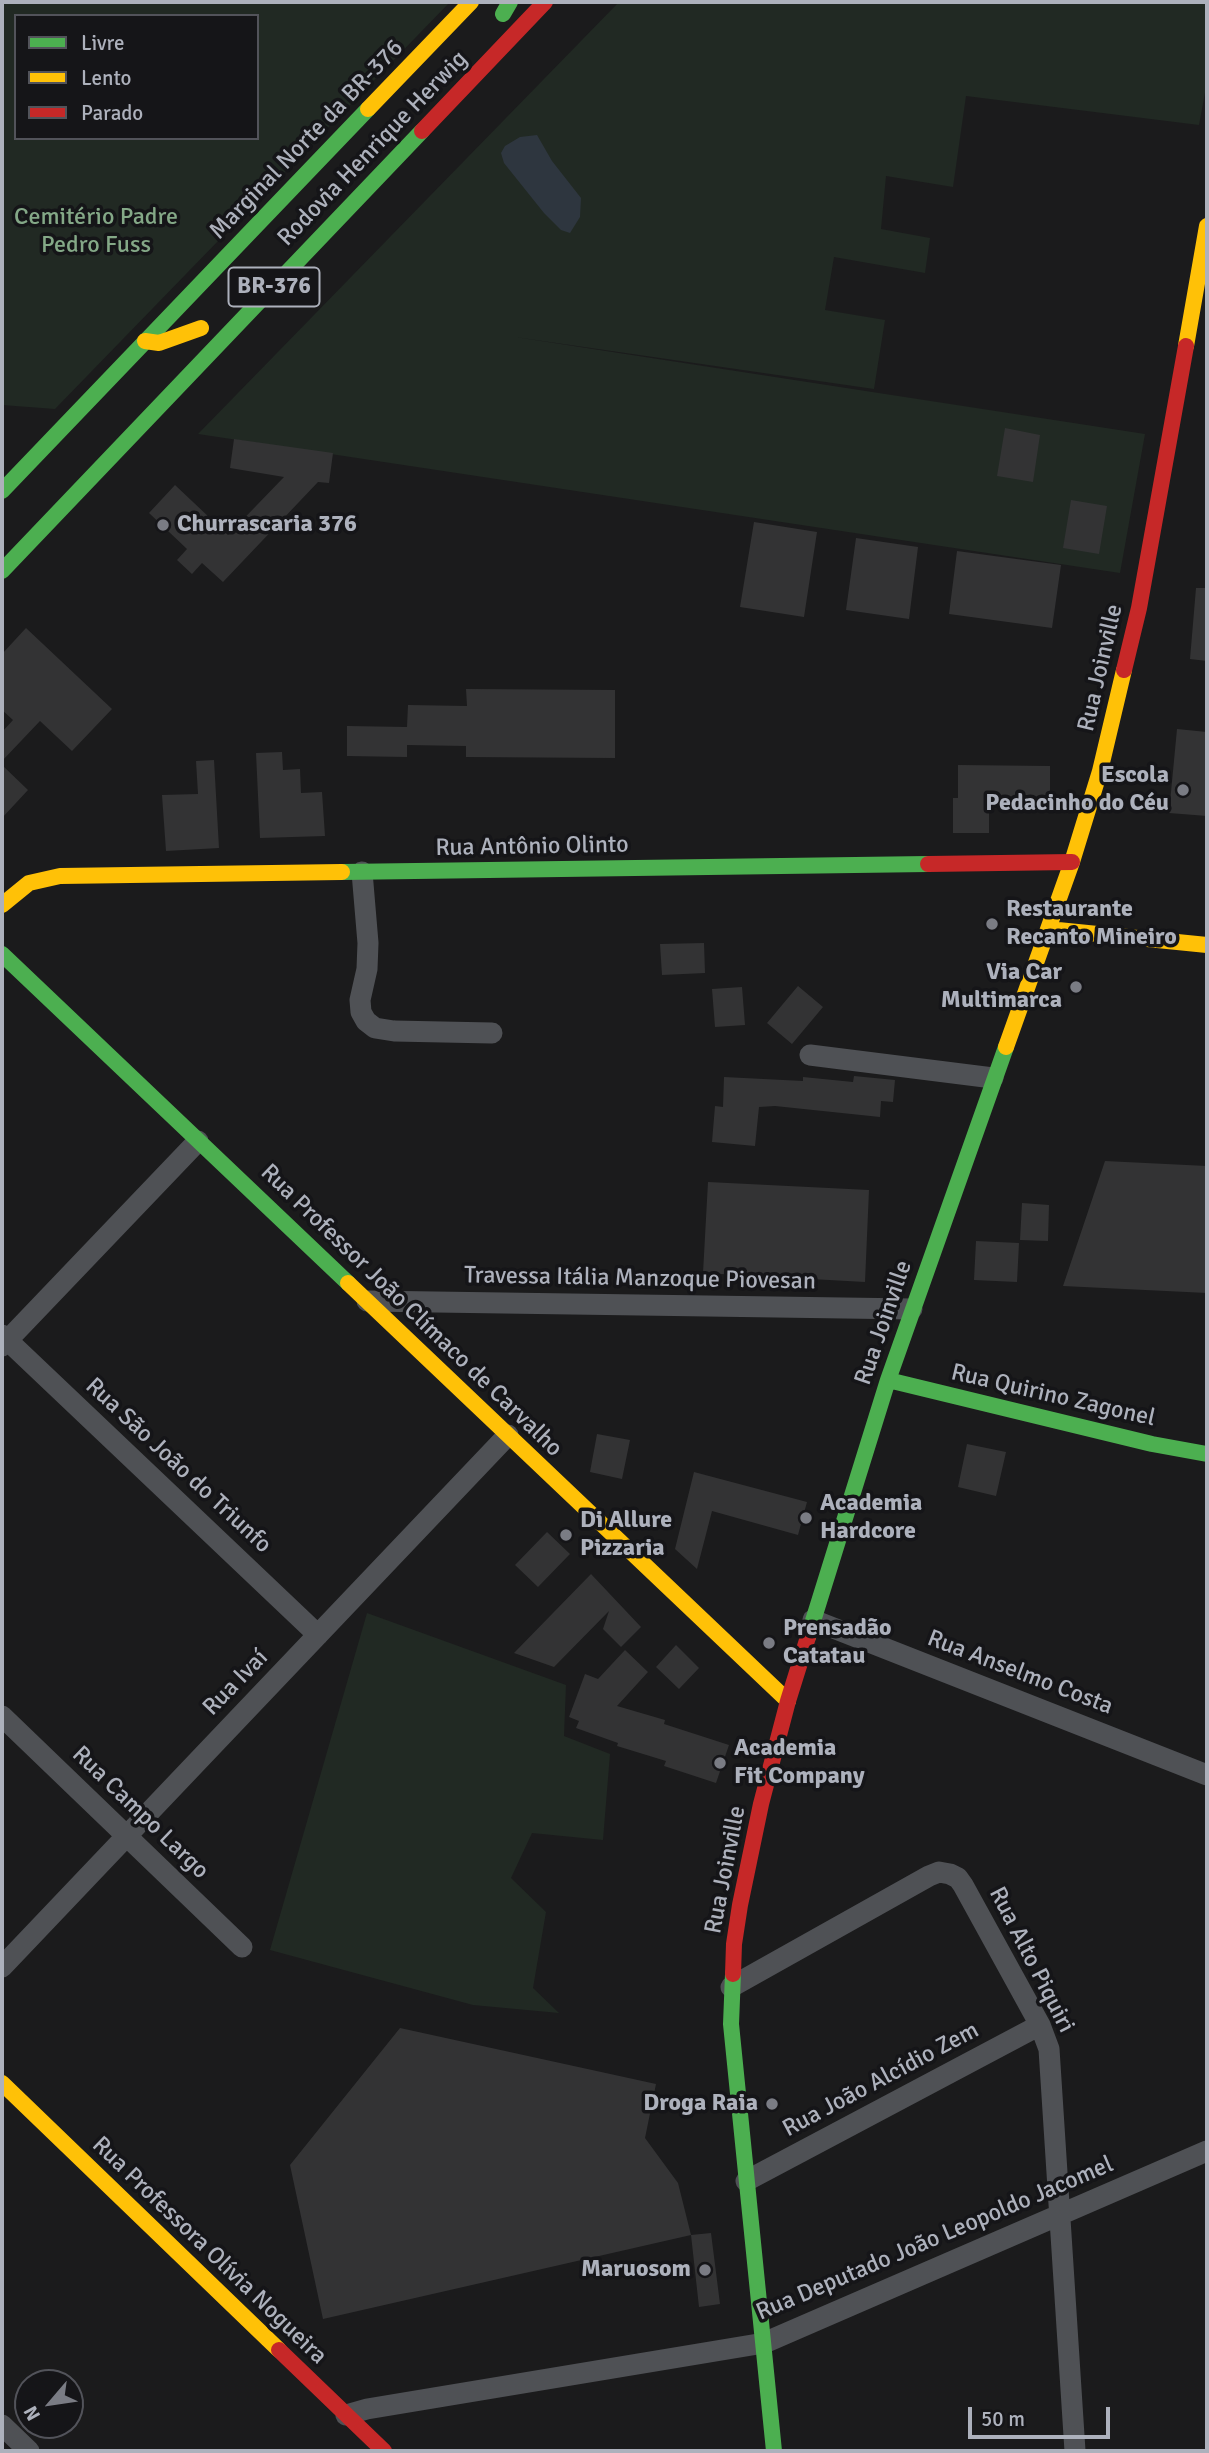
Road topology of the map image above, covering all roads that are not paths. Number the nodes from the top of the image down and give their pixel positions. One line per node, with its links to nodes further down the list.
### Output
1 (471, 2): 4 (main road, Marginal Norte da BR-376)
2 (545, 2): 7 (main road, Rodovia Henrique Herwig / BR-376)
3 (1207, 226): 8 (main road, Rua Joinville)
4 (145, 341): 5 (main road, BR-376); 6 (main road, Marginal Norte da BR-376)
5 (173, 358)
6 (2, 491)
7 (2, 571)
8 (1072, 862): 9 (main road, Rua Antônio Olinto); 11 (main road, Rua Joinville)
9 (362, 872): 10 (main road, Rua Antônio Olinto); 14 (street)
10 (2, 905)
11 (1048, 929): 12 (main road); 16 (main road, Rua Joinville)
12 (1207, 945)
13 (2, 954): 17 (main road, Rua Professor João Clímaco de Carvalho)
14 (492, 1032)
15 (810, 1055): 16 (street)
16 (993, 1078): 19 (main road, Rua Joinville)
17 (198, 1141): 18 (main road, Rua Professor João Clímaco de Carvalho); 20 (street)
18 (367, 1301): 19 (street, Travessa Itália Manzoque Piovesan); 22 (main road, Rua Professor João Clímaco de Carvalho)
19 (912, 1309): 21 (main road, Rua Joinville)
20 (4, 1341): 25 (street, Rua São João do Triunfo)
21 (888, 1380): 23 (main road, Rua Quirino Zagonel); 24 (main road, Rua Joinville)
22 (508, 1435): 25 (street, Rua Ivaí); 26 (main road, Rua Professor João Clímaco de Carvalho)
23 (1207, 1454)
24 (813, 1620): 26 (main road, Rua Joinville); 28 (street, Rua Anselmo Costa)
25 (318, 1635): 29 (street, Rua Ivaí)
26 (788, 1701): 32 (main road, Rua Joinville)
27 (2, 1716): 29 (street, Rua Campo Largo)
28 (1207, 1775)
29 (127, 1836): 30 (street, Rua Campo Largo); 31 (street, Rua Ivaí)
30 (242, 1947)
31 (2, 1967)
32 (731, 1987): 33 (street, Rua Alto Piquiri); 36 (main road, Rua Joinville)
33 (1040, 2025): 36 (street, Rua João Alcídio Zem); 37 (street, Rua Alto Piquiri)
34 (2, 2083): 39 (main road, Rua Professora Olívia Nogueira)
35 (1207, 2151): 37 (street, Rua Deputado João Leopoldo Jacomel)
36 (746, 2181): 38 (main road, Rua Joinville)
37 (1060, 2214): 38 (street, Rua Deputado João Leopoldo Jacomel); 44 (street, Rua Alto Piquiri)
38 (764, 2343): 39 (street, Rua Deputado João Leopoldo Jacomel); 43 (main road, Rua Joinville)
39 (346, 2415): 42 (main road, Rua Professora Olívia Nogueira)
40 (2, 2425): 41 (street)
41 (29, 2451)
42 (384, 2451)
43 (774, 2451)
44 (1075, 2451)

